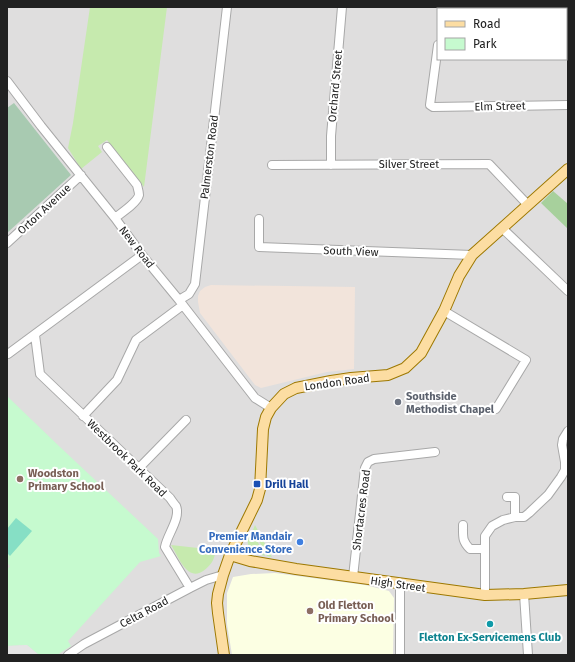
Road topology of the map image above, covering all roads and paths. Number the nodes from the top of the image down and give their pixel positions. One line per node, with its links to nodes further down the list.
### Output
1 (226, 7): 19 (street, Palmerston Road)
2 (342, 7): 7 (street, Orchard Street)
3 (437, 52): 5 (street, Elm Street)
4 (7, 81): 10 (street, New Road)
5 (568, 105)
6 (107, 147): 12 (street)
7 (331, 165): 8 (street, Silver Street); 11 (street, Silver Street)
8 (272, 166)
9 (568, 169): 11 (main road, London Road)
10 (81, 175): 12 (street, New Road); 15 (street, Orton Avenue)
11 (528, 205): 14 (main road, London Road)
12 (115, 218): 16 (street, New Road)
13 (259, 219): 17 (street, South View)
14 (502, 228): 17 (main road, London Road); 18 (street)
15 (7, 243)
16 (142, 255): 19 (street, New Road); 21 (street)
17 (472, 255): 20 (main road, London Road)
18 (568, 291)
19 (181, 302): 23 (street, New Road); 25 (street, Palmerston Road)
20 (444, 311): 23 (main road, London Road); 24 (street)
21 (35, 335): 22 (street); 25 (street, Westbrook Park Road)
22 (8, 354)
23 (271, 408): 34 (main road, London Road)
24 (496, 409)
25 (83, 416): 29 (street, Westbrook Park Road)
26 (186, 420): 29 (street)
27 (568, 432): 31 (street)
28 (435, 452): 36 (street, Shortacres Road)
29 (139, 468): 38 (street, Westbrook Park Road)
30 (507, 497): 31 (street)
31 (514, 517): 33 (street)
32 (463, 525): 33 (street)
33 (484, 549): 41 (street)
34 (230, 555): 35 (main road, London Road); 36 (main road, High Street)
35 (223, 575): 38 (street, Celta Road); 43 (main road, London Road)
36 (353, 577): 37 (main road, High Street)
37 (400, 584): 41 (main road, High Street); 44 (street)
38 (190, 588): 42 (street, Celta Road)
39 (568, 590): 40 (main road, High Street)
40 (524, 594): 41 (main road, High Street); 45 (street)
41 (485, 596)
42 (68, 655)
43 (224, 655)
44 (400, 655)
45 (528, 655)

